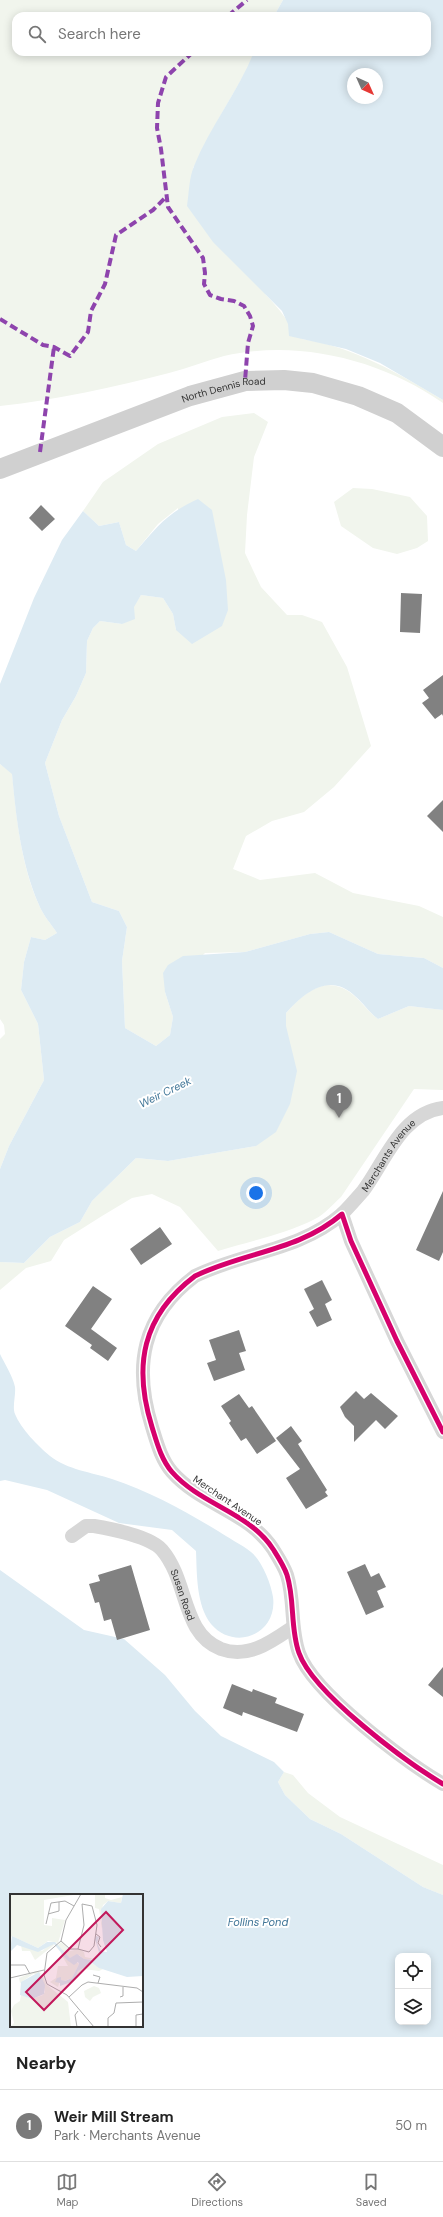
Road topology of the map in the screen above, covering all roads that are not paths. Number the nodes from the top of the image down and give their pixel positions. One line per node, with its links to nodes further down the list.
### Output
1 (442, 445): 2 (main road, North Dennis Road)
2 (0, 469)
3 (443, 1108): 4 (street, Merchants Avenue)
4 (342, 1214): 5 (street); 7 (street, Merchant Avenue)
5 (443, 1432)
6 (72, 1536): 7 (street, Susan Road)
7 (293, 1627): 8 (street, Merchant Avenue)
8 (443, 1784)

